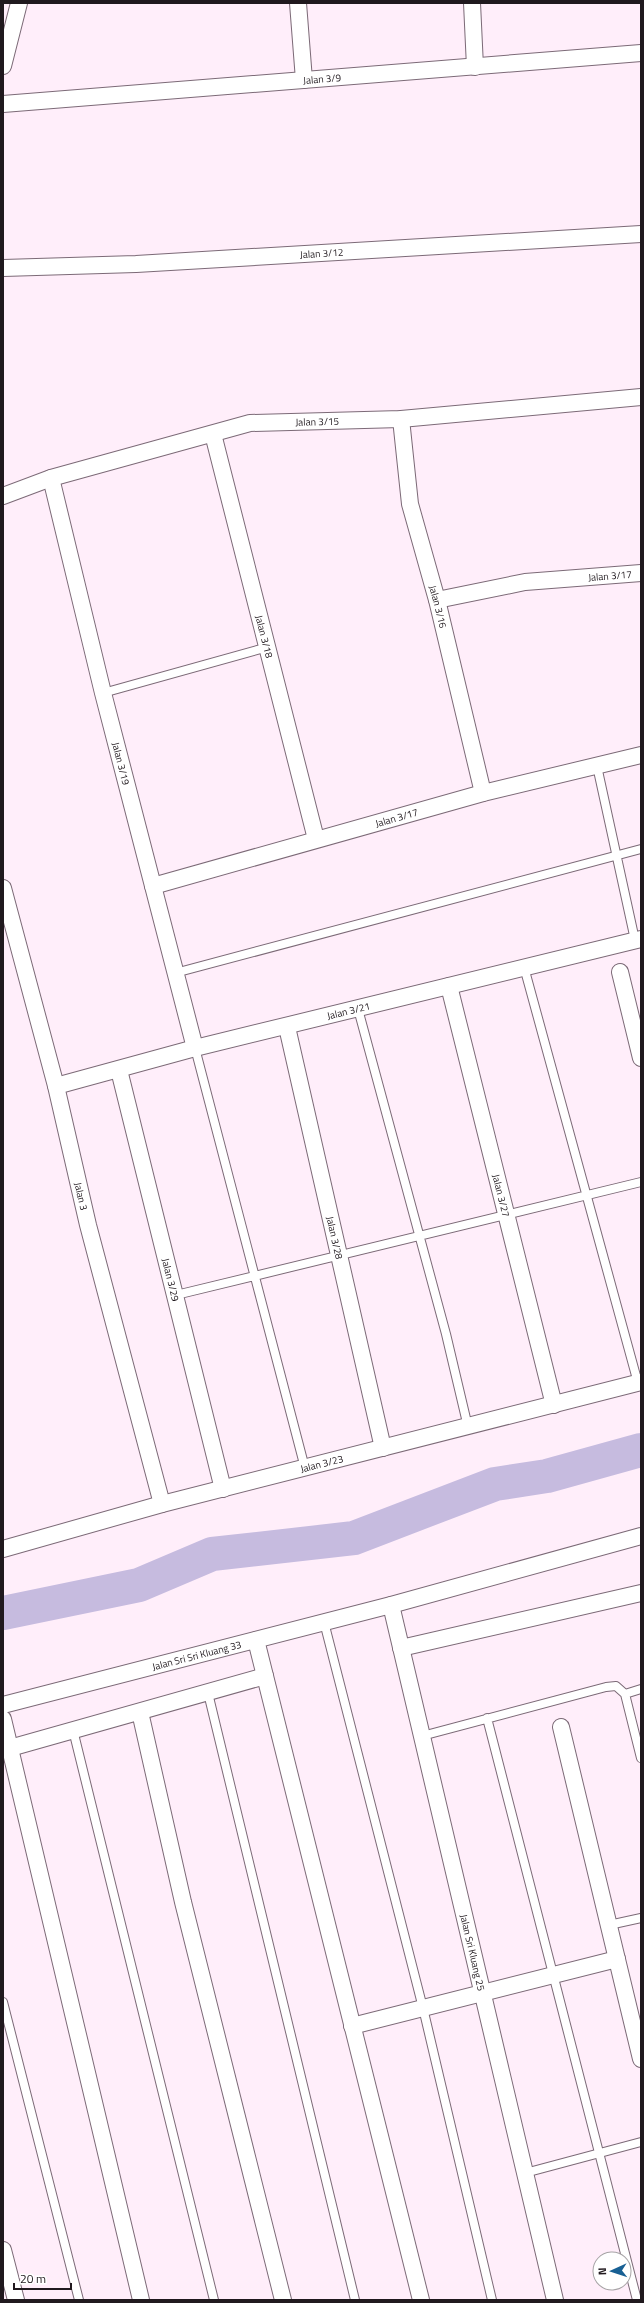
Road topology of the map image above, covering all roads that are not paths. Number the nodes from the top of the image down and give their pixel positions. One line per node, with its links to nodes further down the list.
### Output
1 (19, 3): 5 (street)
2 (298, 3): 7 (street)
3 (472, 3): 6 (street)
4 (641, 53): 6 (street, Jalan 3/9)
5 (3, 66)
6 (475, 67): 7 (street, Jalan 3/9)
7 (304, 80): 8 (street, Jalan 3/9)
8 (3, 104)
9 (641, 234): 10 (street, Jalan 3/12)
10 (3, 268)
11 (641, 397): 12 (street, Jalan 3/15)
12 (401, 419): 13 (street, Jalan 3/15); 17 (street, Jalan 3/16)
13 (213, 434): 14 (street, Jalan 3/15); 18 (street, Jalan 3/18)
14 (51, 478): 15 (street, Jalan 3/15); 19 (street, Jalan 3/19)
15 (3, 496)
16 (641, 573): 17 (street, Jalan 3/17)
17 (437, 600): 22 (street, Jalan 3/16)
18 (268, 647): 19 (lane); 23 (street, Jalan 3/18)
19 (103, 692): 26 (street, Jalan 3/19)
20 (641, 755): 21 (street, Jalan 3/17)
21 (597, 766): 22 (street, Jalan 3/17); 25 (lane)
22 (482, 793): 23 (street, Jalan 3/17)
23 (316, 839): 26 (street, Jalan 3/17)
24 (641, 849): 25 (lane)
25 (615, 856): 28 (lane); 30 (lane)
26 (153, 886): 30 (street, Jalan 3/19)
27 (3, 888): 38 (street, Jalan 3)
28 (638, 940): 29 (street, Jalan 3/21)
29 (524, 967): 32 (street, Jalan 3/21); 40 (lane)
30 (174, 972): 35 (street, Jalan 3/19)
31 (620, 972): 36 (street)
32 (449, 986): 33 (street, Jalan 3/21); 41 (street, Jalan 3/27)
33 (358, 1009): 34 (street, Jalan 3/21); 42 (lane)
34 (287, 1027): 35 (street, Jalan 3/21); 43 (street, Jalan 3/28)
35 (195, 1048): 37 (street, Jalan 3/21); 44 (lane)
36 (641, 1058)
37 (119, 1070): 38 (street, Jalan 3/21); 45 (street, Jalan 3/29)
38 (56, 1086): 52 (street, Jalan 3)
39 (641, 1182): 40 (lane)
40 (586, 1196): 41 (lane); 46 (lane)
41 (506, 1215): 42 (lane); 47 (street, Jalan 3/27)
42 (419, 1236): 43 (lane); 48 (lane)
43 (339, 1256): 44 (lane); 49 (street, Jalan 3/28)
44 (253, 1276): 45 (lane); 50 (lane)
45 (176, 1295): 51 (street, Jalan 3/29)
46 (640, 1383): 47 (street, Jalan 3/23)
47 (554, 1404): 48 (street, Jalan 3/23)
48 (468, 1427): 49 (street, Jalan 3/23)
49 (383, 1448): 50 (street, Jalan 3/23)
50 (305, 1468): 51 (street, Jalan 3/23)
51 (223, 1489): 52 (street, Jalan 3/23)
52 (162, 1504): 54 (street, Jalan 3/23)
53 (641, 1536): 56 (street, Jalan Sri Sri Kluang 33)
54 (3, 1549)
55 (641, 1593): 59 (street)
56 (391, 1605): 57 (street, Jalan Sri Sri Kluang 33); 59 (street, Jalan Sri Kluang 25)
57 (324, 1622): 58 (street, Jalan Sri Sri Kluang 33); 79 (lane)
58 (256, 1640): 60 (street); 64 (street, Jalan Sri Sri Kluang 33)
59 (401, 1648): 70 (street, Jalan Sri Kluang 25)
60 (265, 1676): 62 (street); 80 (street)
61 (641, 1689): 63 (lane)
62 (208, 1693): 65 (street); 91 (lane)
63 (625, 1694): 66 (lane); 72 (lane)
64 (3, 1706)
65 (140, 1712): 69 (street); 90 (street)
66 (487, 1718): 70 (lane); 76 (lane)
67 (3, 1719): 71 (street)
68 (561, 1727): 74 (street)
69 (73, 1730): 71 (street); 89 (lane)
70 (422, 1736): 77 (street, Jalan Sri Kluang 25)
71 (10, 1748): 88 (street)
72 (641, 1758)
73 (641, 1918): 74 (lane)
74 (608, 1925): 75 (street)
75 (617, 1959): 76 (street); 81 (street)
76 (552, 1975): 77 (street); 83 (lane)
77 (482, 1993): 79 (street); 84 (street, Jalan Sri Kluang 25)
78 (3, 2002): 87 (lane)
79 (423, 2008): 80 (street); 93 (lane)
80 (352, 2026): 92 (street)
81 (641, 2059)
82 (641, 2142): 83 (lane)
83 (599, 2154): 84 (lane); 95 (lane)
84 (525, 2173): 94 (street, Jalan Sri Kluang 25)
85 (3, 2250): 86 (street)
86 (16, 2300)
87 (79, 2300)
88 (141, 2300)
89 (214, 2300)
90 (283, 2300)
91 (355, 2300)
92 (421, 2300)
93 (492, 2300)
94 (555, 2300)
95 (637, 2300)

